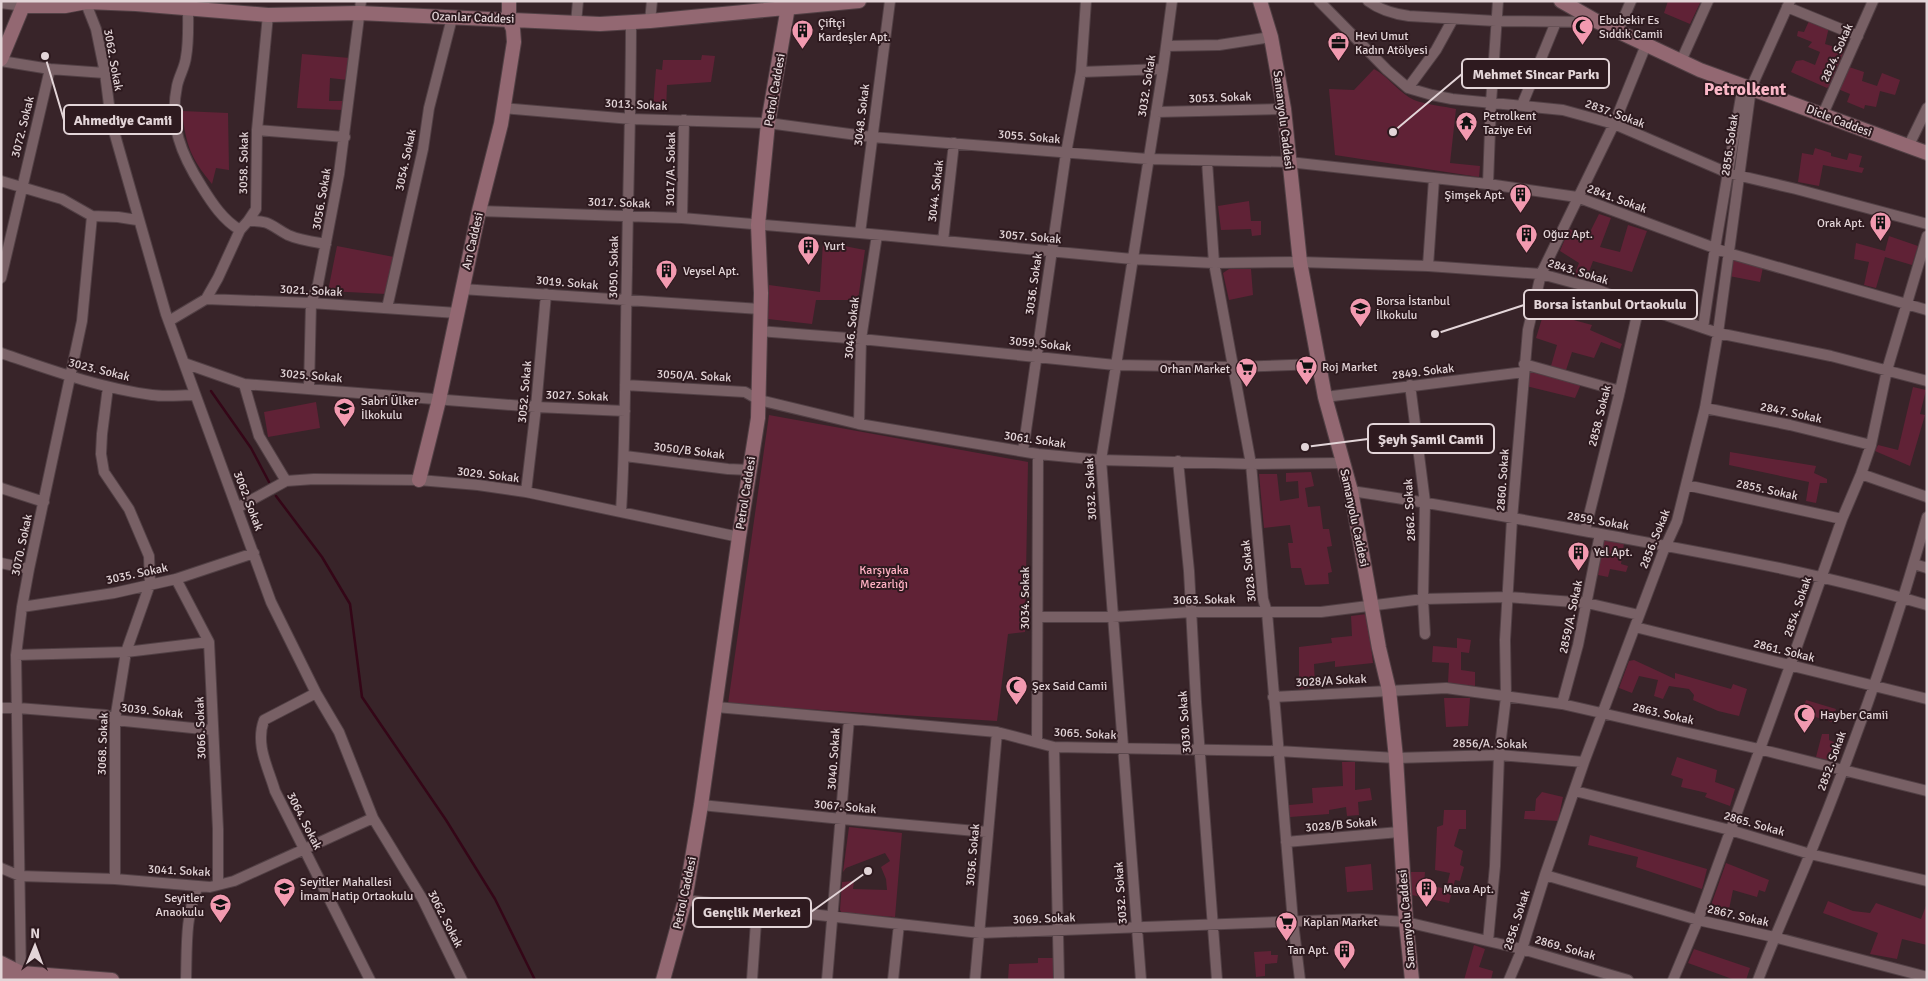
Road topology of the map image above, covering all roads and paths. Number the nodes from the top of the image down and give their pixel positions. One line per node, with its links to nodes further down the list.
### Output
1 (509, 1): 27 (street, Arı Caddesi)
2 (578, 1): 33 (street)
3 (652, 1): 28 (street)
4 (859, 1): 20 (street, Ozanlar Caddesi)
5 (890, 1): 60 (street, 3048. Sokak)
6 (1086, 1): 43 (street, 3036. Sokak)
7 (1172, 1): 38 (street, 3032. Sokak)
8 (1260, 1): 35 (street, Samanyolu Caddesi)
9 (1319, 1): 46 (street, 2837. Sokak)
10 (1368, 1): 26 (street)
11 (1498, 1): 29 (street)
12 (1562, 1): 32 (street, Dicle Caddesi)
13 (1631, 1): 34 (street)
14 (1708, 1): 40 (street)
15 (1872, 1): 36 (street, 2824. Sokak)
16 (85, 2): 17 (street, Ozanlar Caddesi); 19 (street, Ozanlar Caddesi); 44 (street, 3062. Sokak)
17 (136, 2): 22 (street, Ozanlar Caddesi)
18 (1, 3): 19 (street)
19 (24, 3): 39 (street)
20 (789, 4): 28 (street, Ozanlar Caddesi); 56 (street, Petrol Caddesi)
21 (1789, 4): 36 (street); 45 (street, 2856. Sokak)
22 (188, 7): 24 (street, Ozanlar Caddesi); 82 (street)
23 (360, 7): 24 (street, Ozanlar Caddesi); 25 (street, Ozanlar Caddesi); 59 (street, 3056. Sokak)
24 (268, 15): 58 (street, 3058. Sokak)
25 (452, 18): 27 (street, Ozanlar Caddesi); 104 (street, 3054. Sokak)
26 (1453, 19): 29 (street); 46 (street)
27 (509, 20): 33 (street, Ozanlar Caddesi); 49 (street, Arı Caddesi)
28 (650, 21): 30 (street, Ozanlar Caddesi)
29 (1496, 21): 31 (street); 47 (street)
30 (631, 22): 33 (street, Ozanlar Caddesi); 54 (street, 3050. Sokak)
31 (1556, 22): 32 (street); 48 (street)
32 (1598, 22): 34 (street, Dicle Caddesi)
33 (576, 23)
34 (1618, 32): 37 (street, Dicle Caddesi)
35 (1271, 36): 38 (street); 51 (street, Samanyolu Caddesi)
36 (1858, 36): 53 (street, 2824. Sokak)
37 (1646, 45): 40 (street, Dicle Caddesi); 57 (street, 2860. Sokak)
38 (1166, 46): 42 (street, 3032. Sokak)
39 (1, 60): 41 (street)
40 (1680, 61): 45 (street, Dicle Caddesi)
41 (50, 69): 44 (street); 72 (street, 3072. Sokak)
42 (1163, 69): 43 (street); 52 (street, 3032. Sokak)
43 (1081, 72): 63 (street, 3036. Sokak)
44 (105, 74): 78 (street, 3062. Sokak)
45 (1747, 87): 53 (street, Dicle Caddesi); 68 (street, 2856. Sokak)
46 (1408, 88): 47 (street, 2837. Sokak)
47 (1491, 103): 48 (street, 2837. Sokak); 71 (street)
48 (1522, 105): 57 (street, 2837. Sokak)
49 (503, 108): 54 (street, 3013. Sokak); 74 (street, Arı Caddesi)
50 (1927, 108): 62 (street)
51 (1284, 109): 52 (street, 3053. Sokak); 67 (street, Samanyolu Caddesi)
52 (1156, 112): 65 (street, 3032. Sokak)
53 (1823, 114): 62 (street, Dicle Caddesi)
54 (631, 119): 55 (street, 3013. Sokak); 76 (street, 3050. Sokak)
55 (684, 120): 56 (street, 3013. Sokak); 77 (street, 3017/A. Sokak)
56 (768, 123): 60 (street, 3055. Sokak); 81 (street, Petrol Caddesi)
57 (1614, 124): 68 (street, 2837. Sokak); 73 (street, 2860. Sokak)
58 (256, 130): 59 (street); 79 (street, 3058. Sokak)
59 (345, 137): 87 (street, 3056. Sokak)
60 (872, 137): 61 (street, 3055. Sokak); 83 (street, 3048. Sokak)
61 (954, 143): 63 (street, 3055. Sokak); 86 (street, 3044. Sokak)
62 (1908, 147): 64 (street, Dicle Caddesi)
63 (1066, 153): 65 (street, 3055. Sokak); 89 (street, 3036. Sokak)
64 (1927, 153)
65 (1148, 159): 66 (street, 3055. Sokak); 91 (street, 3032. Sokak)
66 (1208, 161): 67 (street, 3055. Sokak); 93 (street, 3028. Sokak)
67 (1288, 162): 69 (street, 2841. Sokak); 92 (street, Samanyolu Caddesi)
68 (1733, 175): 80 (street, 2837. Sokak); 88 (street, 2856. Sokak); 90 (street, 2856. Sokak)
69 (1434, 179): 71 (street, 2841. Sokak); 94 (street)
70 (1, 181): 72 (street)
71 (1488, 184): 73 (street, 2841. Sokak)
72 (21, 187): 75 (street); 96 (street, 3072. Sokak)
73 (1577, 197): 88 (street, 2841. Sokak); 95 (street, 2860. Sokak)
74 (479, 211): 76 (street, 3017. Sokak); 97 (street, Arı Caddesi)
75 (92, 216): 78 (street); 121 (street, 3070. Sokak)
76 (627, 216): 77 (street, 3017. Sokak); 100 (street, 3050. Sokak)
77 (682, 218): 81 (street, 3017. Sokak)
78 (138, 220): 108 (street, 3062. Sokak)
79 (248, 221): 82 (street, 3058. Sokak); 87 (street)
80 (1927, 224)
81 (758, 225): 83 (street, 3057. Sokak); 105 (street, Petrol Caddesi)
82 (240, 230): 99 (street, 3058. Sokak)
83 (860, 233): 84 (street, 3057. Sokak)
84 (877, 235): 86 (street, 3057. Sokak); 112 (street, 3046. Sokak)
85 (1927, 236): 102 (street, 2854. Sokak)
86 (943, 241): 89 (street, 3057. Sokak)
87 (326, 244): 101 (street, 3056. Sokak)
88 (1715, 248): 90 (street, 2841. Sokak); 109 (street, 2856. Sokak)
89 (1052, 252): 91 (street, 3057. Sokak); 114 (street, 3036. Sokak)
90 (1728, 253): 102 (street, 2841. Sokak); 111 (street, 2856. Sokak)
91 (1132, 259): 93 (street, 3057. Sokak); 117 (street, 3032. Sokak)
92 (1300, 262): 93 (street, 3057. Sokak); 94 (street, 2843. Sokak); 116 (street, Samanyolu Caddesi)
93 (1214, 263): 118 (street, 3028. Sokak)
94 (1428, 266): 95 (street, 2843. Sokak)
95 (1542, 274): 103 (street, 2843. Sokak); 119 (street, 2860. Sokak)
96 (1, 278)
97 (462, 289): 98 (street, 3019. Sokak); 107 (street, Arı Caddesi)
98 (546, 294): 100 (street, 3019. Sokak); 133 (street, 3052. Sokak)
99 (206, 299): 101 (street, 3021. Sokak); 108 (street)
100 (626, 301): 105 (street, 3019. Sokak); 124 (street, 3050. Sokak)
101 (311, 303): 104 (street, 3021. Sokak); 127 (street, 3056. Sokak)
102 (1907, 304): 106 (street, 2841. Sokak); 120 (street, 2854. Sokak)
103 (1638, 306): 109 (street, 2843. Sokak); 128 (street, 2858. Sokak)
104 (387, 308): 107 (street, 3021. Sokak)
105 (760, 309): 110 (street, Petrol Caddesi)
106 (1927, 310)
107 (457, 313): 131 (street, Arı Caddesi)
108 (169, 321): 115 (street, 3062. Sokak)
109 (1703, 328): 111 (street, 2843. Sokak)
110 (760, 331): 112 (street, 3059. Sokak); 132 (street, Petrol Caddesi)
111 (1718, 333): 120 (street, 2843. Sokak); 134 (street, 2856. Sokak)
112 (861, 339): 114 (street, 3059. Sokak); 136 (street, 3046. Sokak)
113 (1, 353): 121 (street, 3023. Sokak)
114 (1037, 356): 117 (street, 3059. Sokak); 138 (street, 3036. Sokak)
115 (184, 363): 123 (street, 3025. Sokak); 129 (street, 3062. Sokak)
116 (1319, 364): 118 (street, 3059. Sokak); 130 (street, Samanyolu Caddesi)
117 (1115, 365): 118 (street, 3059. Sokak); 141 (street, 3032. Sokak)
118 (1234, 367): 144 (street, 3028. Sokak)
119 (1524, 368): 125 (street, 2849. Sokak); 128 (street, 2849. Sokak); 159 (street, 2860. Sokak)
120 (1887, 370): 122 (street, 2843. Sokak); 137 (street, 2854. Sokak)
121 (71, 377): 126 (street, 3023. Sokak); 154 (street, 3070. Sokak)
122 (1927, 381)
123 (244, 384): 127 (street, 3025. Sokak); 148 (street)
124 (625, 385): 132 (street, 3050/A. Sokak); 135 (street, 3050. Sokak)
125 (1410, 385): 130 (street, 2849. Sokak); 155 (street, 2862. Sokak)
126 (108, 387): 129 (street, 3023. Sokak); 172 (street)
127 (309, 388): 131 (street, 3025. Sokak)
128 (1620, 391): 161 (street, 2858. Sokak)
129 (194, 395): 156 (street, 3062. Sokak)
130 (1325, 397): 143 (street, Samanyolu Caddesi)
131 (439, 400): 133 (street, 3027. Sokak); 147 (street, Arı Caddesi)
132 (759, 400): 136 (street, 3061. Sokak); 145 (street, Petrol Caddesi)
133 (536, 407): 135 (street, 3027. Sokak); 152 (street, 3052. Sokak)
134 (1704, 408): 137 (street, 2847. Sokak); 149 (street, 2856. Sokak)
135 (625, 411): 140 (street, 3050. Sokak)
136 (859, 424): 138 (street, 3061. Sokak)
137 (1871, 445): 146 (street, 2854. Sokak)
138 (1023, 451): 139 (street, 3061. Sokak)
139 (1038, 454): 141 (street, 3061. Sokak); 183 (street, 3034. Sokak)
140 (625, 456): 145 (street, 3050/B Sokak); 157 (street, 3050. Sokak)
141 (1101, 460): 142 (street, 3061. Sokak); 184 (street, 3032. Sokak)
142 (1178, 462): 144 (street, 3061. Sokak); 180 (street, 3030. Sokak)
143 (1342, 463): 144 (street, 3061. Sokak); 151 (street, Samanyolu Caddesi)
144 (1251, 464): 181 (street, 3028. Sokak)
145 (750, 470): 163 (street, Petrol Caddesi)
146 (1861, 474): 153 (street); 160 (street, 2854. Sokak)
147 (419, 480): 148 (street, 3029. Sokak); 152 (street, 3029. Sokak)
148 (286, 481): 156 (street, 3029. Sokak)
149 (1686, 485): 160 (street, 2855. Sokak); 164 (street, 2856. Sokak)
150 (1, 488): 154 (street)
151 (1351, 491): 155 (street, 2859. Sokak); 178 (street, Samanyolu Caddesi)
152 (526, 492): 157 (street, 3029. Sokak)
153 (1927, 497)
154 (44, 502): 169 (street, 3070. Sokak)
155 (1424, 502): 159 (street, 2859. Sokak); 175 (street, 2862. Sokak)
156 (237, 508): 165 (street, 3062. Sokak)
157 (621, 512): 163 (street, 3029. Sokak)
158 (1927, 518): 167 (street, 2852. Sokak)
159 (1512, 519): 161 (street, 2859. Sokak); 173 (street, 2860. Sokak)
160 (1842, 519): 170 (street, 2854. Sokak)
161 (1585, 531): 162 (street, 2859. Sokak)
162 (1600, 534): 164 (street, 2859. Sokak); 176 (street, 2859/A. Sokak)
163 (739, 537): 198 (street, Petrol Caddesi)
164 (1666, 545): 170 (street, 2859. Sokak); 182 (street, 2856. Sokak)
165 (254, 553): 171 (street, 3035. Sokak); 193 (street, 3062. Sokak)
166 (1, 564): 169 (street)
167 (1914, 564): 168 (street); 174 (street, 2852. Sokak)
168 (1927, 568)
169 (29, 569): 179 (street, 3070. Sokak)
170 (1822, 576): 174 (street, 2859. Sokak); 190 (street, 2854. Sokak)
171 (176, 579): 172 (street, 3035. Sokak); 187 (street, 3066. Sokak)
172 (150, 584): 179 (street, 3035. Sokak); 188 (street, 3068. Sokak)
173 (1508, 598): 175 (street); 176 (street); 195 (street, 2860. Sokak)
174 (1903, 598): 177 (street, 2859. Sokak); 191 (street, 2852. Sokak)
175 (1423, 599): 178 (street); 186 (street, 2862. Sokak)
176 (1587, 603): 182 (street); 197 (street, 2859/A. Sokak)
177 (1927, 604)
178 (1371, 606): 181 (street, 3063. Sokak); 192 (street, Samanyolu Caddesi)
179 (22, 607): 189 (street, 3070. Sokak)
180 (1192, 612): 181 (street, 3063. Sokak); 184 (street, 3063. Sokak); 209 (street, 3030. Sokak)
181 (1267, 612): 194 (street, 3028. Sokak)
182 (1639, 615): 185 (street, 2856. Sokak)
183 (1038, 617): 184 (street, 3063. Sokak); 206 (street, 3034. Sokak)
184 (1112, 617): 208 (street, 3032. Sokak)
185 (1635, 627): 190 (street, 2861. Sokak); 201 (street, 2856. Sokak)
186 (1424, 634)
187 (208, 642): 188 (street); 204 (street, 3066. Sokak)
188 (126, 652): 189 (street); 203 (street, 3068. Sokak)
189 (16, 655): 200 (street, 3070. Sokak)
190 (1790, 666): 191 (street, 2861. Sokak); 210 (street, 2854. Sokak)
191 (1873, 685): 196 (street, 2861. Sokak); 215 (street, 2852. Sokak)
192 (1389, 690): 194 (street, 3028/A Sokak); 195 (street, 2863. Sokak); 213 (street, Samanyolu Caddesi)
193 (316, 693): 219 (street, 3062. Sokak); 225 (street, 3064. Sokak)
194 (1274, 697): 211 (street, 3028. Sokak)
195 (1506, 698): 197 (street, 2863. Sokak); 212 (street, 2860. Sokak)
196 (1927, 699)
197 (1562, 704): 201 (street, 2863. Sokak)
198 (716, 707): 202 (street, 3065. Sokak); 218 (street, Petrol Caddesi)
199 (1, 708): 200 (street, 3039. Sokak)
200 (18, 708): 203 (street, 3039. Sokak); 229 (street, 3070. Sokak)
201 (1603, 712): 210 (street, 2863. Sokak); 214 (street, 2856. Sokak)
202 (849, 719): 205 (street, 3065. Sokak); 220 (street, 3040. Sokak)
203 (115, 720): 204 (street, 3039. Sokak); 230 (street, 3068. Sokak)
204 (212, 730): 232 (street, 3066. Sokak)
205 (997, 732): 206 (street, 3065. Sokak); 222 (street, 3036. Sokak)
206 (1037, 741): 207 (street, 3065. Sokak)
207 (1054, 747): 208 (street, 3065. Sokak); 243 (street)
208 (1124, 749): 209 (street, 3065. Sokak); 242 (street, 3032. Sokak)
209 (1199, 749): 211 (street, 3065. Sokak); 240 (street, 3030. Sokak)
210 (1760, 749): 215 (street, 2863. Sokak); 221 (street, 2854. Sokak)
211 (1278, 751): 213 (street, 3065. Sokak); 224 (street, 3028. Sokak)
212 (1499, 755): 213 (street, 2856/A. Sokak); 214 (street, 2856/A. Sokak); 246 (street, 2860. Sokak)
213 (1396, 758): 223 (street, Samanyolu Caddesi)
214 (1584, 762): 216 (street, 2856. Sokak)
215 (1842, 769): 217 (street, 2863. Sokak); 226 (street, 2852. Sokak)
216 (1575, 791): 221 (street, 2865. Sokak); 228 (street, 2856. Sokak)
217 (1927, 791)
218 (701, 804): 220 (street, 3067. Sokak); 234 (street, Petrol Caddesi)
219 (373, 818): 225 (street, 3041. Sokak); 255 (street, 3062. Sokak)
220 (842, 820): 222 (street, 3067. Sokak); 236 (street, 3040. Sokak)
221 (1730, 830): 226 (street, 2865. Sokak); 237 (street, 2854. Sokak)
222 (987, 832): 244 (street, 3036. Sokak)
223 (1399, 832): 224 (street, 3028/B Sokak); 239 (street, Samanyolu Caddesi)
224 (1286, 842): 238 (street, 3028. Sokak)
225 (305, 850): 232 (street, 3041. Sokak); 254 (street, 3064. Sokak)
226 (1810, 854): 231 (street, 2865. Sokak); 245 (street, 2852. Sokak)
227 (1, 868): 229 (street, 3041. Sokak)
228 (1545, 875): 237 (street, 2867. Sokak); 247 (street, 2856. Sokak)
229 (20, 876): 230 (street, 3041. Sokak); 251 (street, 3070. Sokak)
230 (115, 879): 233 (street, 3041. Sokak)
231 (1927, 881)
232 (218, 885): 233 (street, 3041. Sokak)
233 (198, 886): 253 (street)
234 (685, 900): 235 (street, 3069. Sokak); 256 (street, Petrol Caddesi)
235 (757, 907): 236 (street, 3069. Sokak); 257 (street)
236 (834, 916): 241 (street, 3069. Sokak); 258 (street, 3040. Sokak)
237 (1698, 920): 245 (street, 2867. Sokak); 268 (street, 2854. Sokak)
238 (1293, 922): 239 (street, 3069. Sokak); 240 (street, 3069. Sokak); 264 (street, 3028. Sokak)
239 (1406, 922): 246 (street, 2869. Sokak); 265 (street, Samanyolu Caddesi)
240 (1214, 923): 242 (street, 3069. Sokak); 263 (street, 3030. Sokak)
241 (899, 924): 244 (street, 3069. Sokak); 259 (street)
242 (1136, 927): 243 (street, 3069. Sokak); 262 (street, 3032. Sokak)
243 (1058, 931): 244 (street, 3069. Sokak); 261 (street)
244 (980, 933): 260 (street, 3036. Sokak)
245 (1774, 937): 250 (street, 2867. Sokak); 269 (street, 2852. Sokak)
246 (1488, 941): 247 (street, 2869. Sokak)
247 (1522, 949): 266 (street, 2856. Sokak); 267 (street, 2869. Sokak)
248 (1, 963): 251 (street)
249 (1, 975): 251 (street)
250 (1927, 977)
251 (18, 978): 252 (street)
252 (112, 980)
253 (186, 980)
254 (370, 980)
255 (462, 980)
256 (663, 980)
257 (752, 980)
258 (827, 980)
259 (893, 980)
260 (975, 980)
261 (1059, 980)
262 (1141, 980)
263 (1217, 980)
264 (1300, 980)
265 (1412, 980)
266 (1510, 980)
267 (1628, 980)
268 (1673, 980)
269 (1758, 980)

